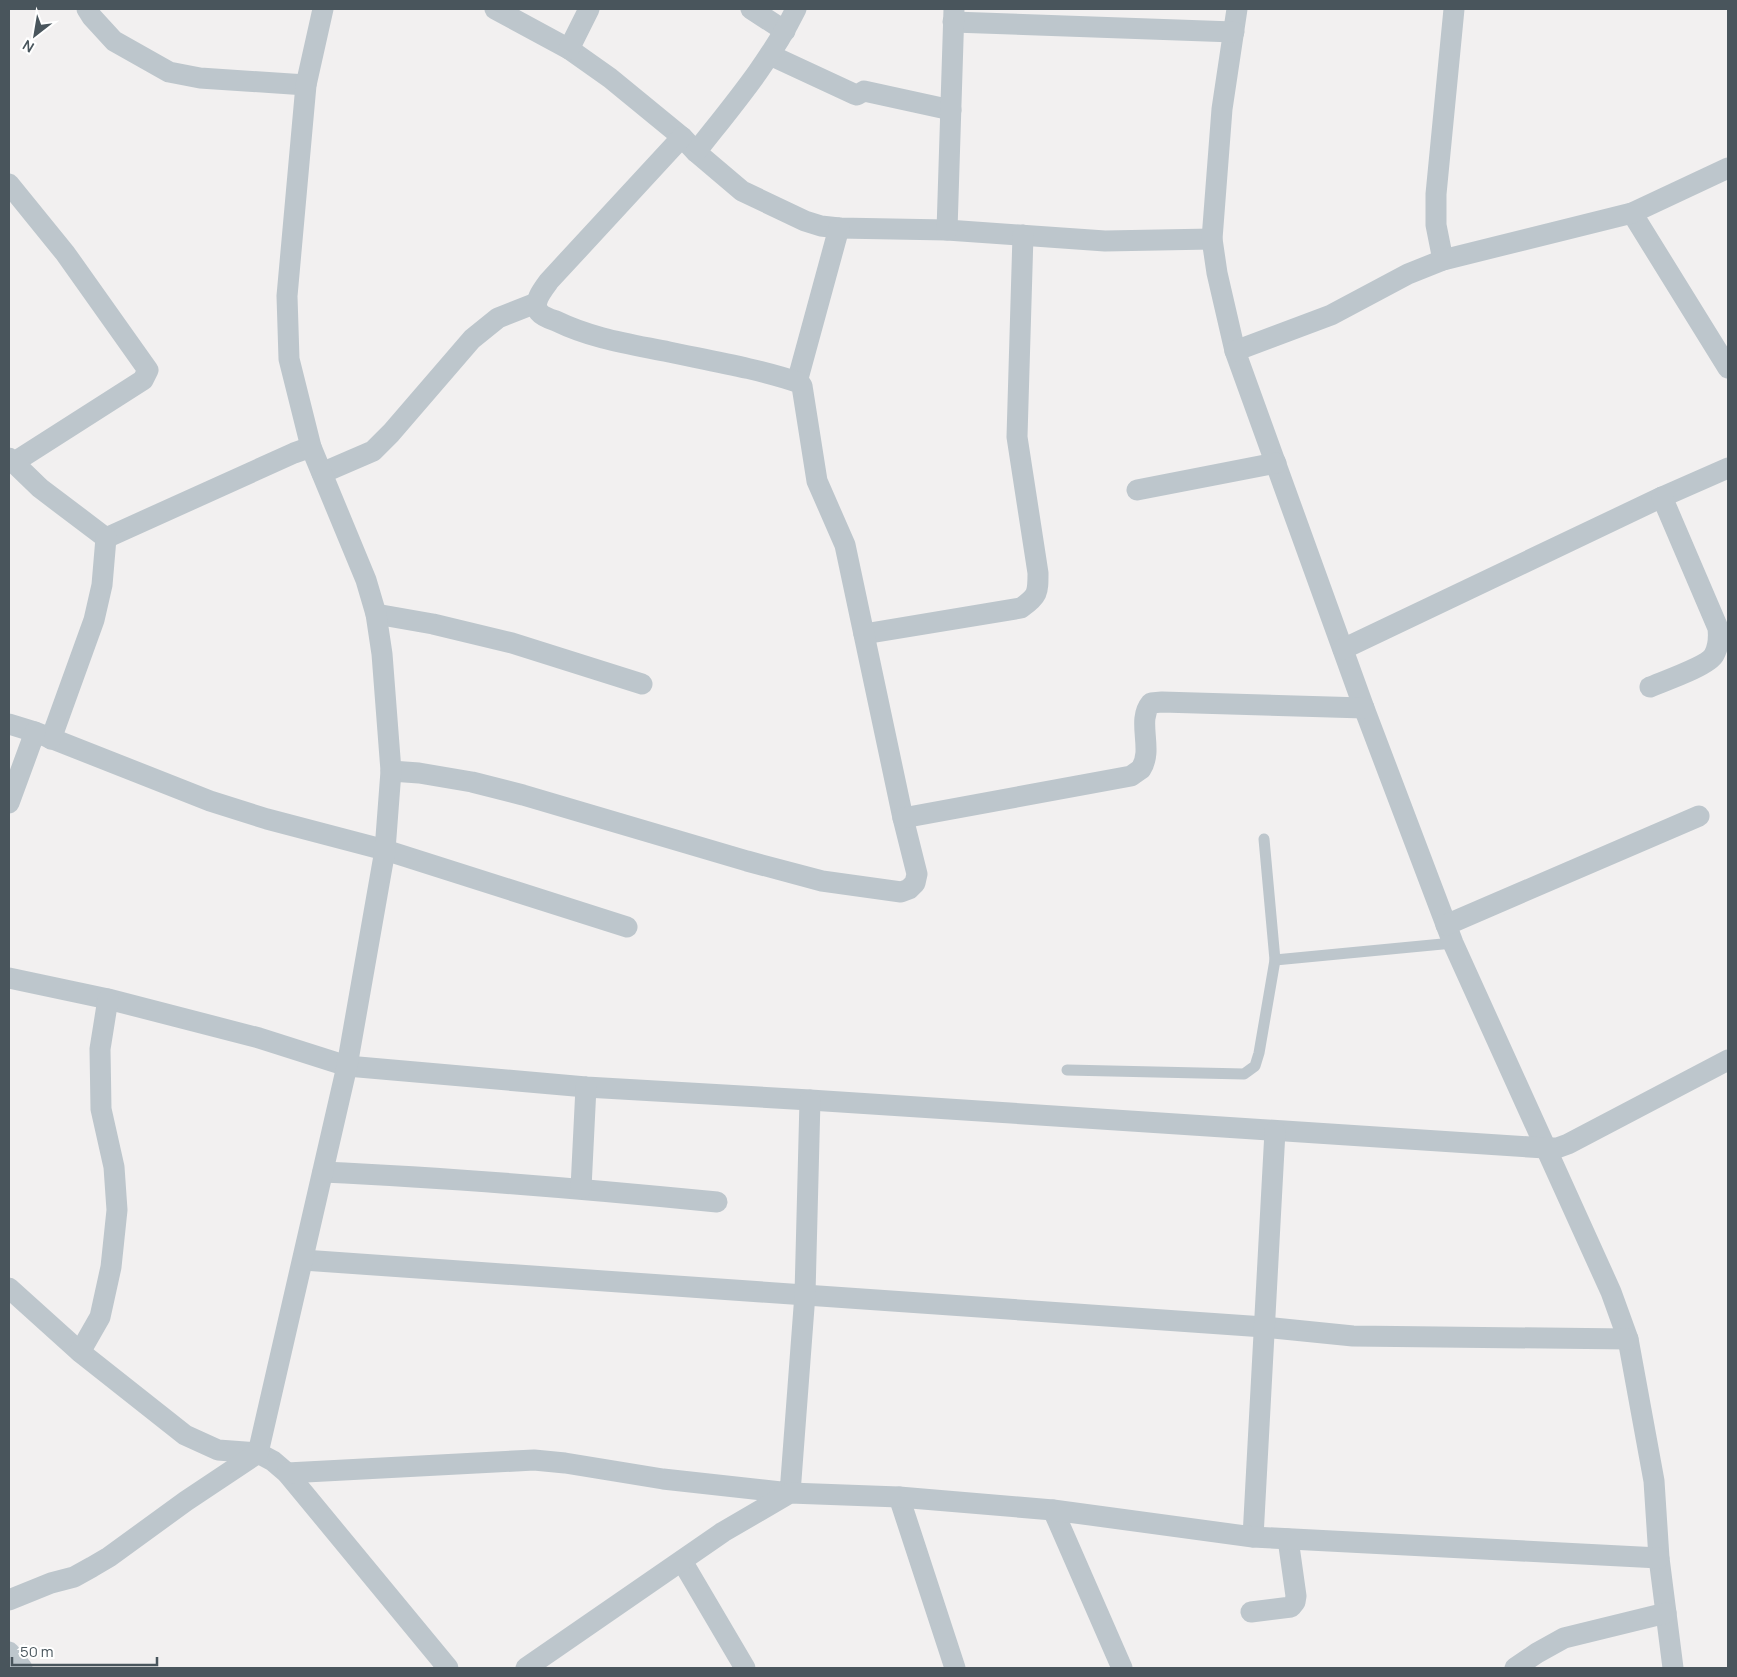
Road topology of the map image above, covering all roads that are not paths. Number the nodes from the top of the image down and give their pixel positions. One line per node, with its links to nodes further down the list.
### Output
1 (87, 9): 14 (street)
2 (323, 9): 14 (street)
3 (495, 9): 12 (street)
4 (589, 9): 12 (street)
5 (751, 9): 10 (street)
6 (796, 9): 10 (street)
7 (1237, 9): 11 (street)
8 (1454, 9): 24 (street)
9 (953, 16): 11 (street); 15 (street)
10 (785, 31): 13 (street)
11 (1234, 32): 23 (street)
12 (569, 49): 16 (street)
13 (770, 55): 15 (street); 16 (street)
14 (306, 86): 29 (street)
15 (950, 110): 21 (street)
16 (689, 144): 20 (street); 25 (street)
17 (1728, 168): 19 (street)
18 (9, 184): 30 (street)
19 (1632, 213): 24 (street); 27 (street)
20 (839, 228): 21 (street); 28 (street)
21 (947, 230): 22 (street)
22 (1023, 235): 23 (street); 38 (street)
23 (1212, 239): 26 (street)
24 (1443, 260): 26 (street)
25 (536, 303): 28 (street); 33 (street)
26 (1235, 351): 31 (street)
27 (1728, 368)
28 (797, 382): 38 (street)
29 (311, 447): 33 (street); 36 (street)
30 (11, 461): 36 (street)
31 (1276, 463): 34 (street); 39 (street)
32 (1728, 468): 35 (street)
33 (322, 473): 37 (street)
34 (1137, 490)
35 (1662, 497): 39 (street); 41 (street)
36 (106, 538): 44 (street)
37 (376, 614): 40 (street); 45 (street)
38 (864, 634): 48 (street)
39 (1343, 649): 42 (street)
40 (642, 684)
41 (1650, 687)
42 (1364, 708): 48 (street); 52 (street)
43 (9, 724): 44 (street)
44 (43, 735): 46 (street); 50 (street)
45 (391, 771): 48 (street); 50 (street)
46 (9, 803)
47 (1699, 816): 52 (street)
48 (903, 818)
49 (1264, 839): 53 (lane)
50 (385, 850): 51 (street); 57 (street)
51 (627, 927)
52 (1449, 934): 53 (lane); 62 (street)
53 (1275, 960): 58 (lane)
54 (9, 978): 55 (street)
55 (108, 999): 57 (street); 71 (street)
56 (1728, 1060): 62 (street)
57 (347, 1066): 59 (street); 63 (street)
58 (1067, 1070)
59 (586, 1087): 60 (street); 64 (street)
60 (810, 1100): 61 (street); 68 (street)
61 (1276, 1131): 62 (street); 69 (street)
62 (1545, 1148): 70 (street)
63 (323, 1172): 64 (street); 66 (street)
64 (581, 1188): 65 (street)
65 (717, 1202)
66 (303, 1260): 68 (street); 72 (street)
67 (9, 1288): 71 (street)
68 (805, 1294): 69 (street); 74 (street)
69 (1264, 1327): 70 (street); 77 (street)
70 (1628, 1339): 79 (street)
71 (80, 1352): 72 (street)
72 (258, 1453): 73 (street); 81 (street)
73 (288, 1473): 74 (street); 86 (street)
74 (790, 1493): 75 (street); 80 (street)
75 (898, 1497): 76 (street); 89 (street)
76 (1053, 1510): 77 (street); 90 (street)
77 (1253, 1537): 78 (street)
78 (1288, 1539): 79 (street); 82 (street)
79 (1658, 1558): 83 (street)
80 (682, 1561): 87 (street); 88 (street)
81 (9, 1600)
82 (1252, 1612)
83 (1666, 1613): 91 (street); 92 (street)
84 (9, 1652): 85 (street)
85 (22, 1668)
86 (448, 1668)
87 (526, 1668)
88 (745, 1668)
89 (955, 1668)
90 (1122, 1668)
91 (1516, 1668)
92 (1673, 1668)

